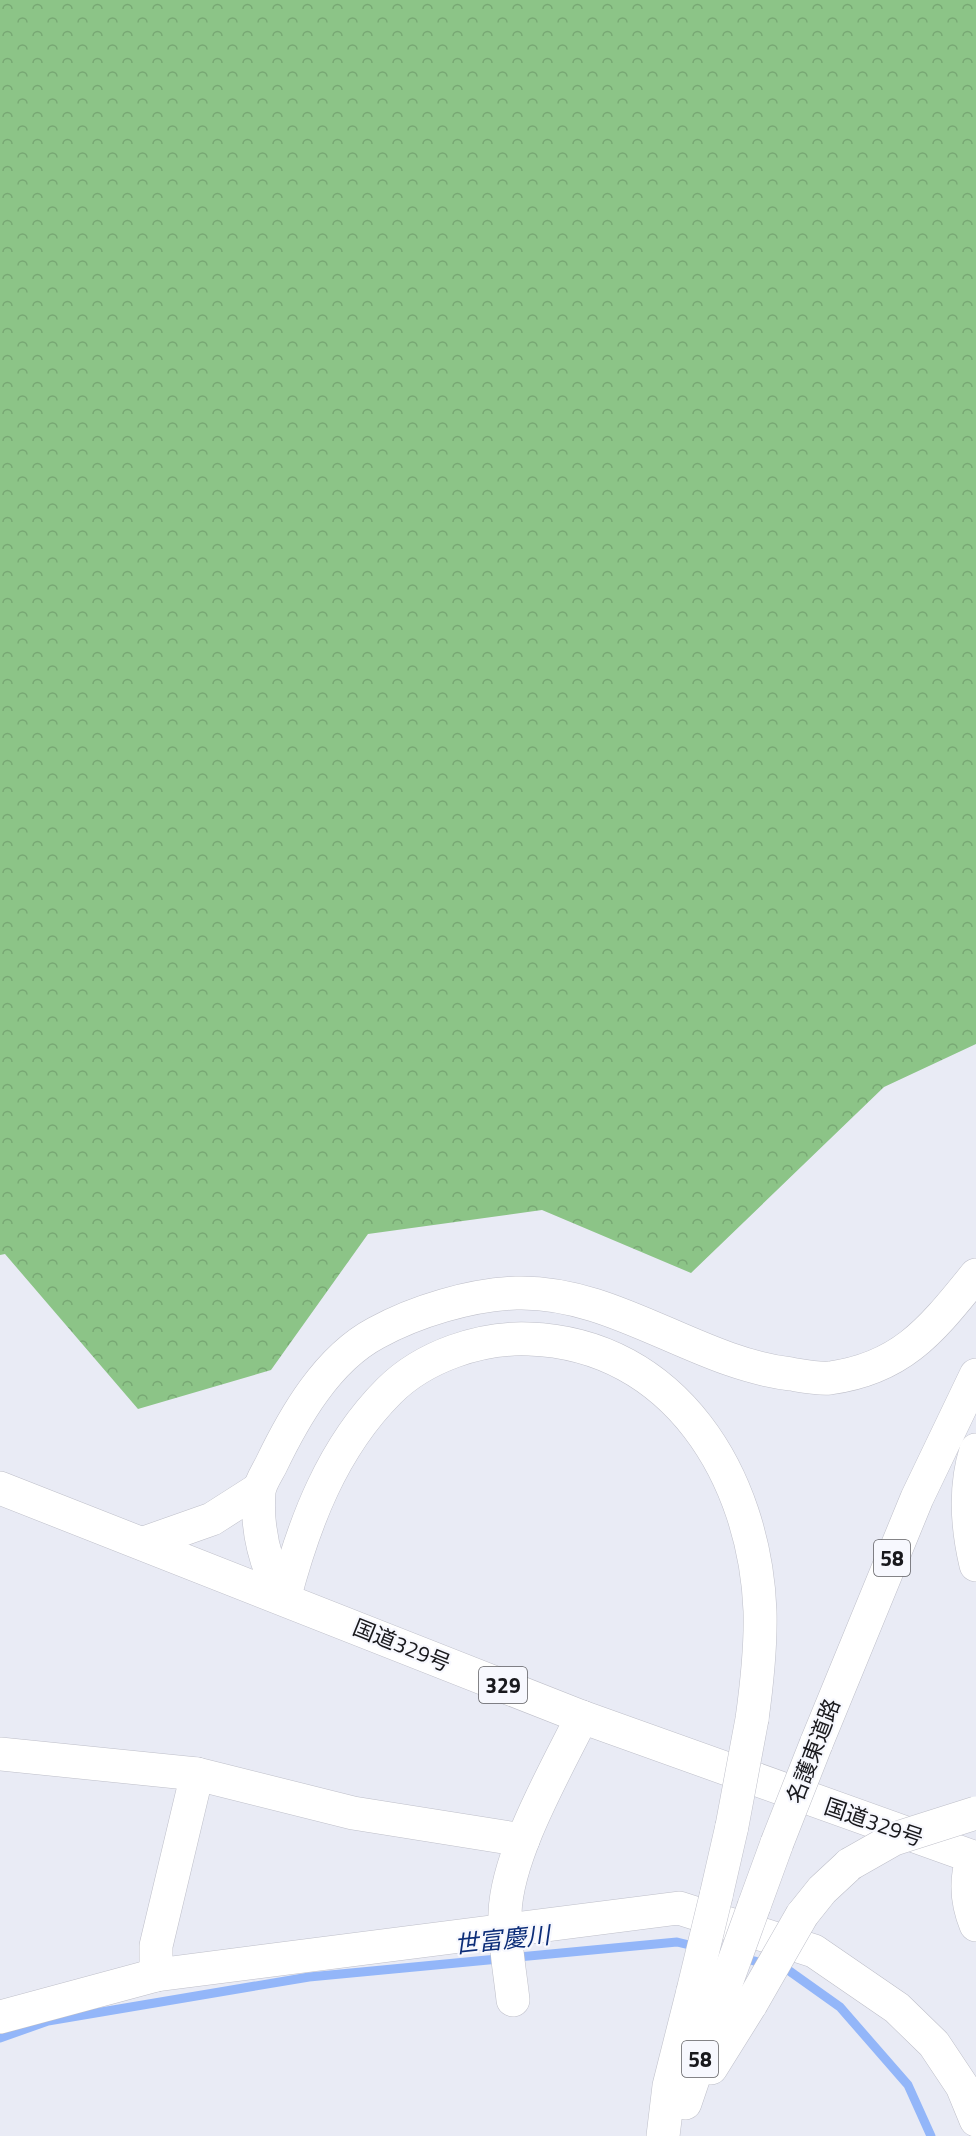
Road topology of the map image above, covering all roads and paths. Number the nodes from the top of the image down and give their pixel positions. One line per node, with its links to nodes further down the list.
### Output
1 (976, 1275): 5 (main road)
2 (976, 1375): 19 (main road, 名護東道路 / 58, bridge)
3 (976, 1450): 7 (main road)
4 (0, 1488): 6 (main road, 国道329号 / 329)
5 (259, 1489): 6 (main road); 8 (main road)
6 (144, 1543): 8 (main road, 国道329号 / 329)
7 (976, 1565)
8 (284, 1599): 9 (main road, 国道329号 / 329); 19 (main road, bridge)
9 (582, 1717): 13 (main road); 14 (main road, 国道329号 / 329)
10 (0, 1754): 11 (main road)
11 (197, 1774): 13 (main road); 17 (main road)
12 (976, 1813): 19 (main road, bridge)
13 (523, 1840): 16 (main road)
14 (975, 1858): 15 (main road)
15 (976, 1925)
16 (506, 1933): 17 (main road); 18 (main road); 21 (main road)
17 (156, 1975): 20 (main road)
18 (512, 1992)
19 (721, 1998): 22 (main road); 22 (main road)
20 (0, 2017)
21 (976, 2120)
22 (672, 2130)

